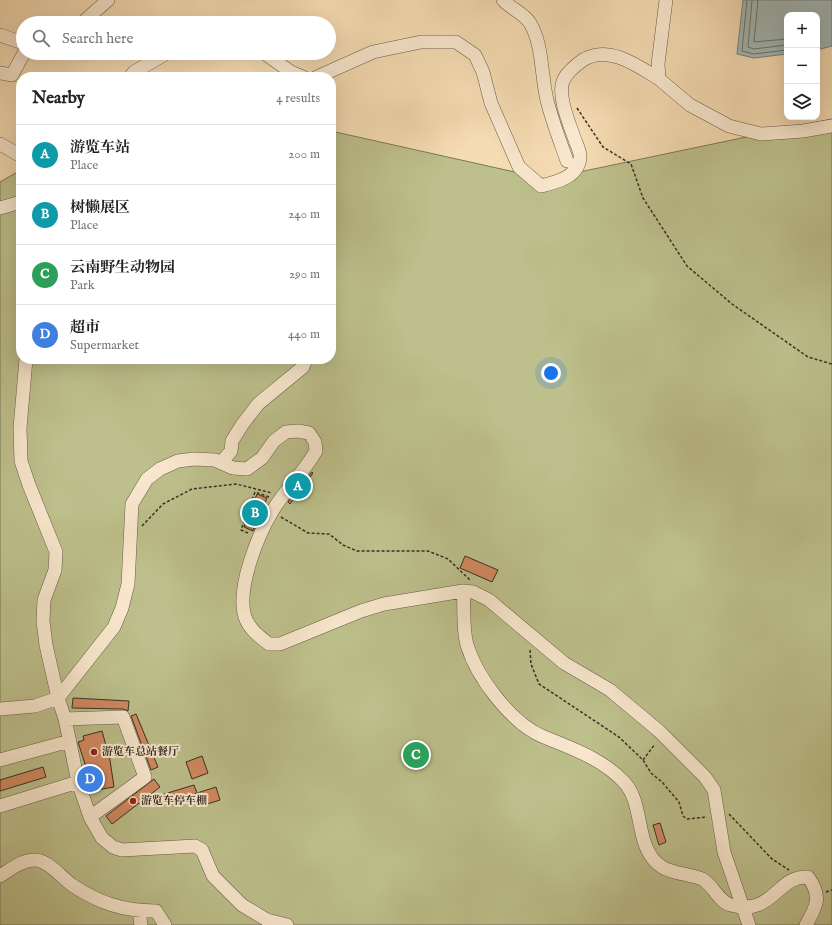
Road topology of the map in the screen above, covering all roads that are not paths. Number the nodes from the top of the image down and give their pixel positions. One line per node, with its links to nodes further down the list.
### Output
1 (108, 0): 4 (street)
2 (502, 0): 18 (street)
3 (666, 0): 14 (street)
4 (90, 16)
5 (0, 35): 6 (street)
6 (16, 41)
7 (20, 60): 13 (street)
8 (155, 60): 10 (street)
9 (274, 60): 11 (street)
10 (134, 72)
11 (291, 72)
12 (328, 72): 14 (street)
13 (0, 73)
14 (658, 79): 15 (street)
15 (832, 126)
16 (0, 144): 17 (street)
17 (16, 153)
18 (568, 161)
19 (16, 203): 20 (street)
20 (0, 208)
21 (26, 364): 25 (street)
22 (304, 364): 23 (street)
23 (221, 463): 24 (street); 25 (street)
24 (468, 587): 34 (street); 34 (street)
25 (58, 698): 26 (street); 27 (street)
26 (0, 709)
27 (65, 719): 28 (street); 32 (street)
28 (70, 741): 29 (street); 30 (street)
29 (0, 760)
30 (78, 782): 31 (street); 32 (street)
31 (0, 806)
32 (90, 817): 38 (street)
33 (0, 876): 35 (street)
34 (742, 907): 39 (street); 40 (street)
35 (139, 912): 36 (street); 37 (street)
36 (141, 925)
37 (165, 925)
38 (287, 925)
39 (749, 925)
40 (806, 925)

